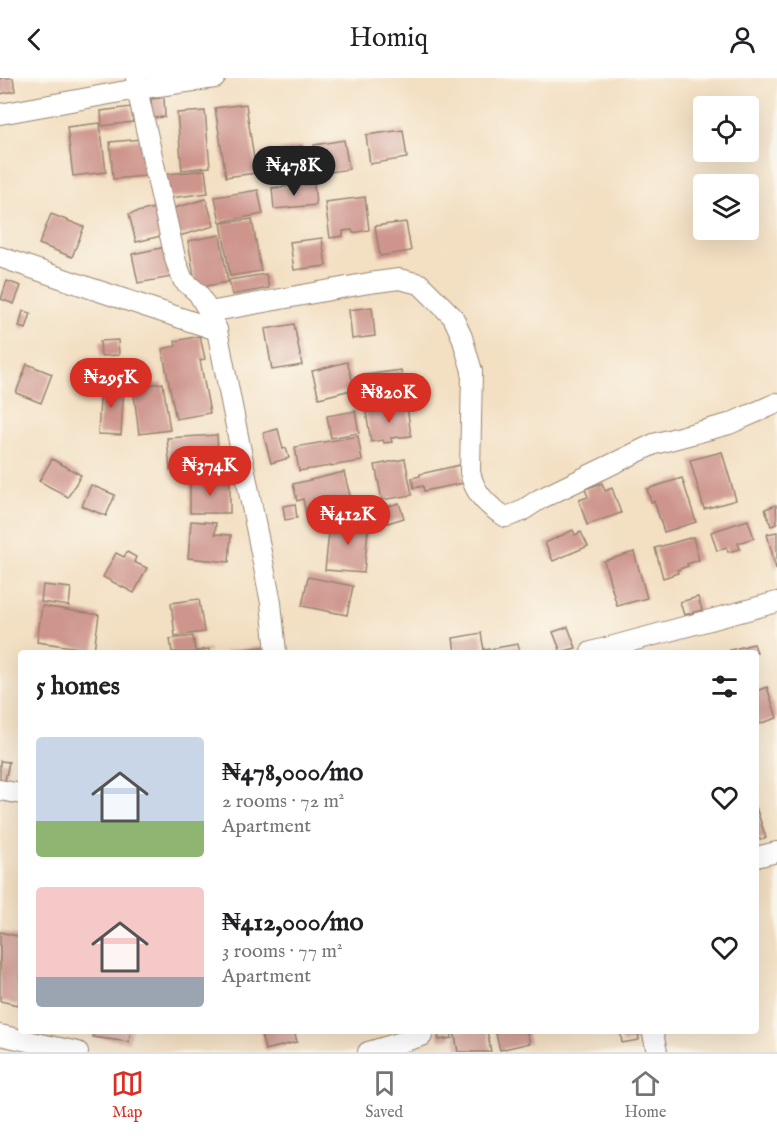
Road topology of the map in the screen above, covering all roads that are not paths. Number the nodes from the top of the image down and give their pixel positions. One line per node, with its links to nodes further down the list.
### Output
1 (215, 78): 2 (street)
2 (136, 83): 3 (street); 5 (street)
3 (0, 114)
4 (0, 257): 5 (street)
5 (213, 321): 6 (street); 8 (street)
6 (777, 403)
7 (777, 603): 9 (street)
8 (276, 650)
9 (599, 650)
10 (0, 790): 11 (street)
11 (18, 794)
12 (777, 852): 13 (street)
13 (759, 856)
14 (653, 1034): 19 (street)
15 (0, 1035): 17 (street)
16 (423, 1039): 18 (street)
17 (78, 1052)
18 (368, 1052)
19 (657, 1052)

